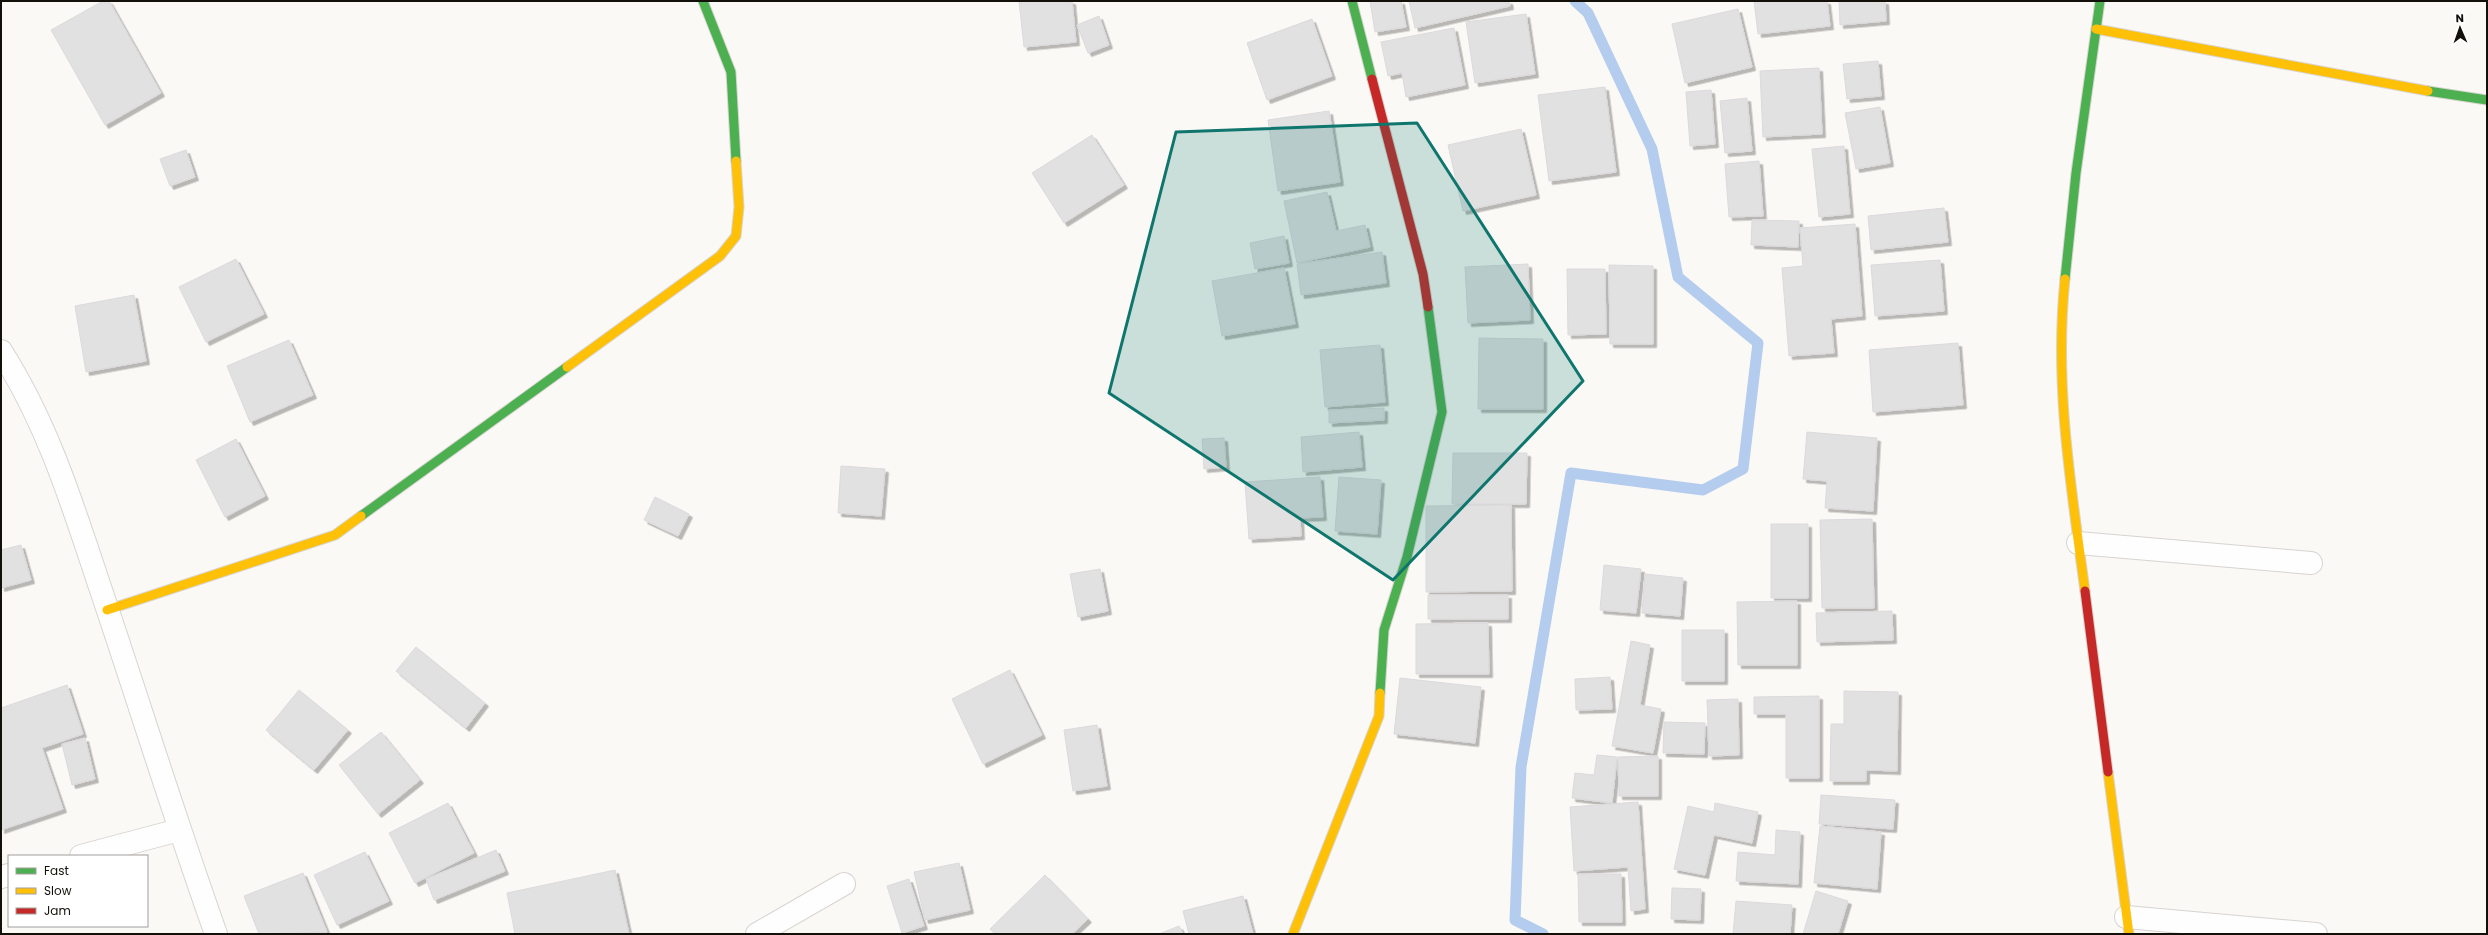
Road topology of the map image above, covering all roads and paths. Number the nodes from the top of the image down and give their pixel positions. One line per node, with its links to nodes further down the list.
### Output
1 (704, 1): 9 (street)
2 (1352, 1): 16 (street)
3 (2100, 1): 4 (street)
4 (2096, 29): 5 (street); 7 (street)
5 (2487, 100)
6 (1, 351): 9 (street)
7 (2078, 544): 8 (street); 13 (street)
8 (2311, 563)
9 (107, 610): 10 (street)
10 (179, 830): 11 (street); 14 (street)
11 (85, 855)
12 (844, 884): 15 (street)
13 (2127, 925): 17 (street)
14 (216, 934)
15 (757, 934)
16 (1293, 934)
17 (2316, 934)

